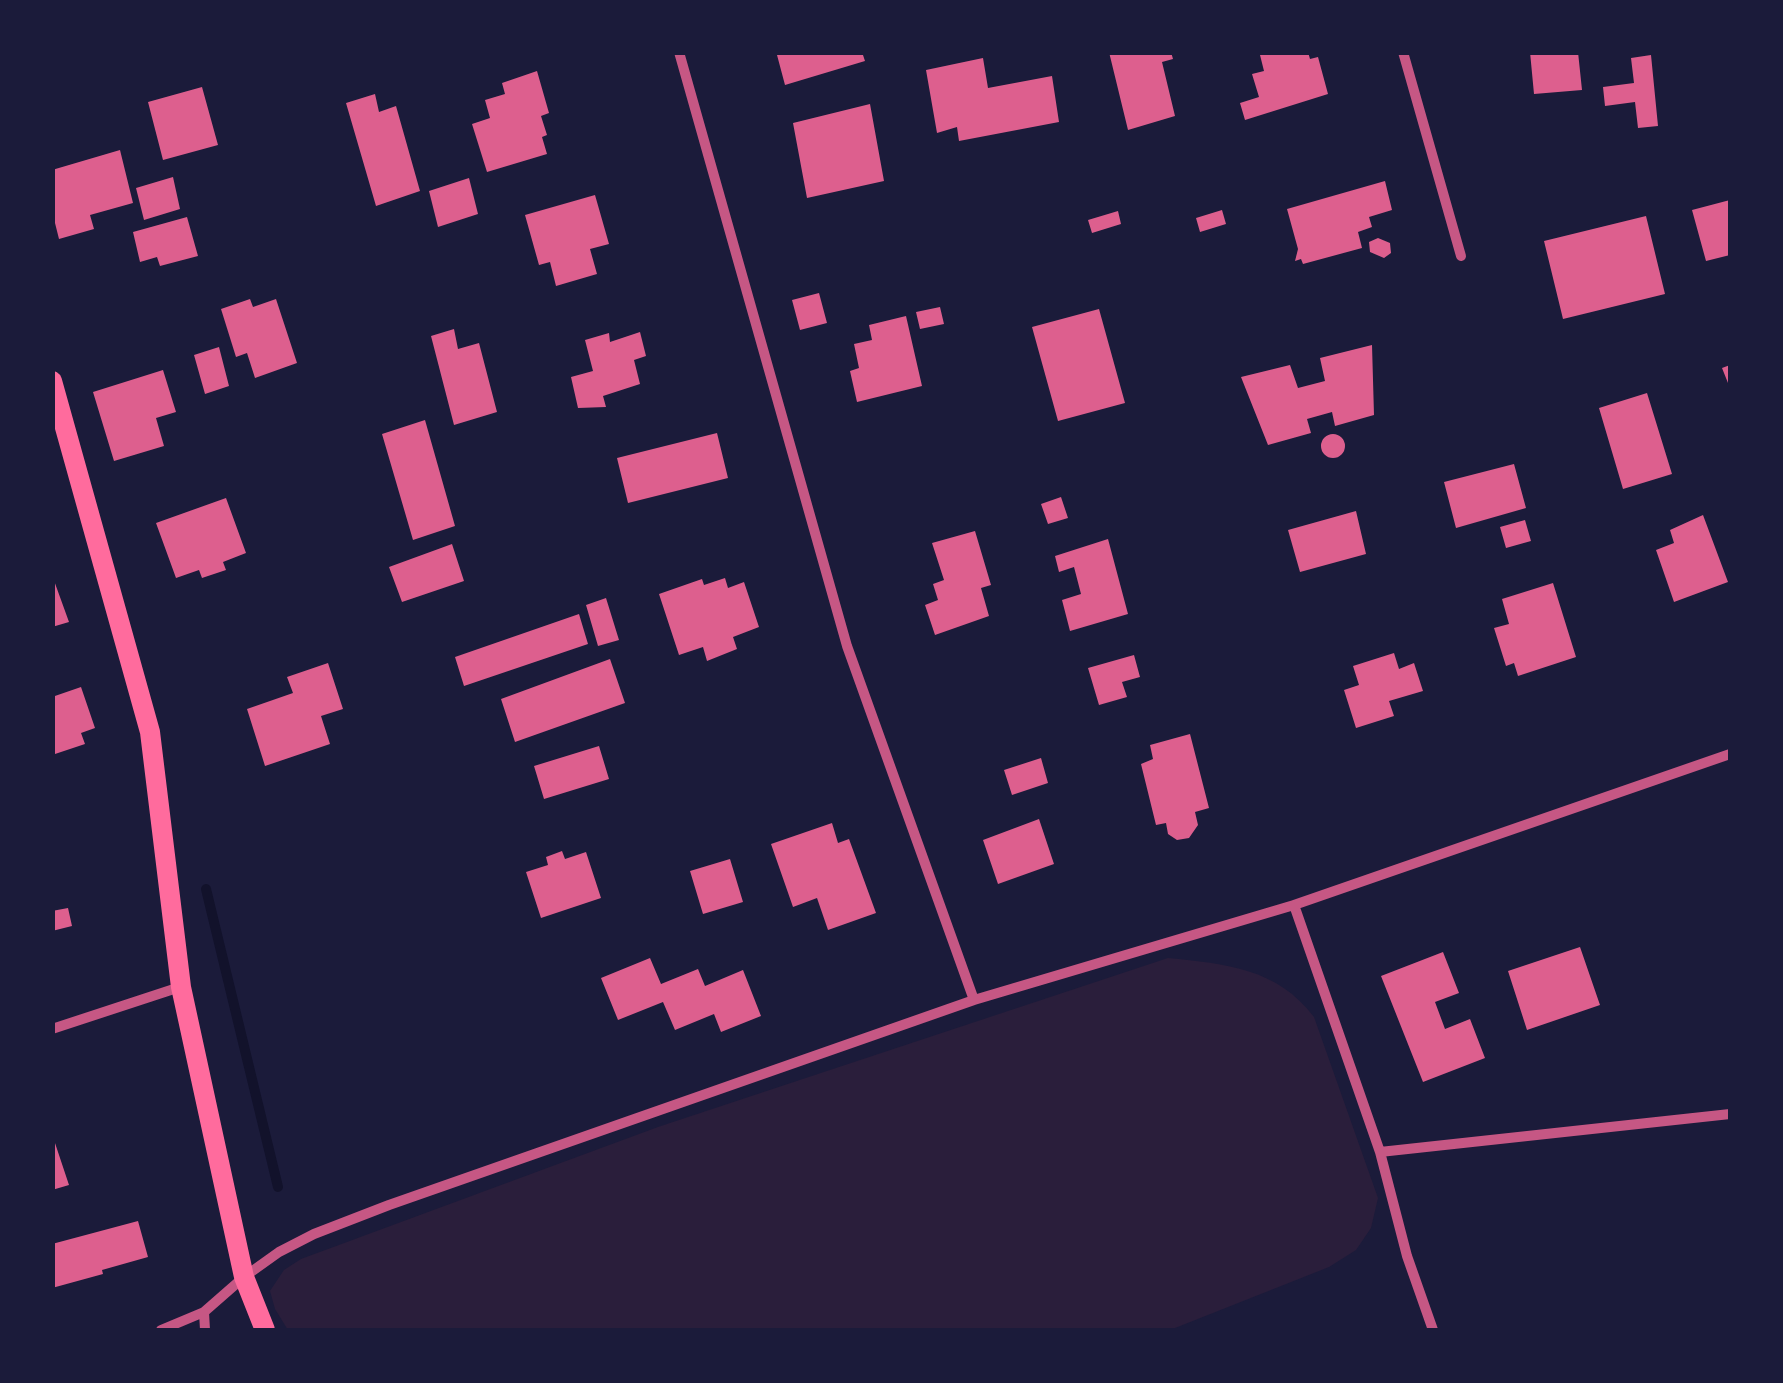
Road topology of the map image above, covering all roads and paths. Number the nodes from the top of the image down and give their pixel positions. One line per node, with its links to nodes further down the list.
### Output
1 (679, 52): 8 (street)
2 (1403, 52): 3 (street)
3 (1461, 256)
4 (52, 382): 7 (main road)
5 (1730, 754): 6 (street)
6 (1294, 905): 8 (street); 11 (street)
7 (181, 987): 9 (street); 12 (main road)
8 (974, 1000): 12 (street)
9 (52, 1029)
10 (1730, 1114): 11 (street)
11 (1380, 1152): 17 (street)
12 (244, 1276): 13 (street); 16 (main road)
13 (204, 1312): 14 (street); 15 (street)
14 (161, 1330)
15 (204, 1330)
16 (265, 1330)
17 (1433, 1330)

